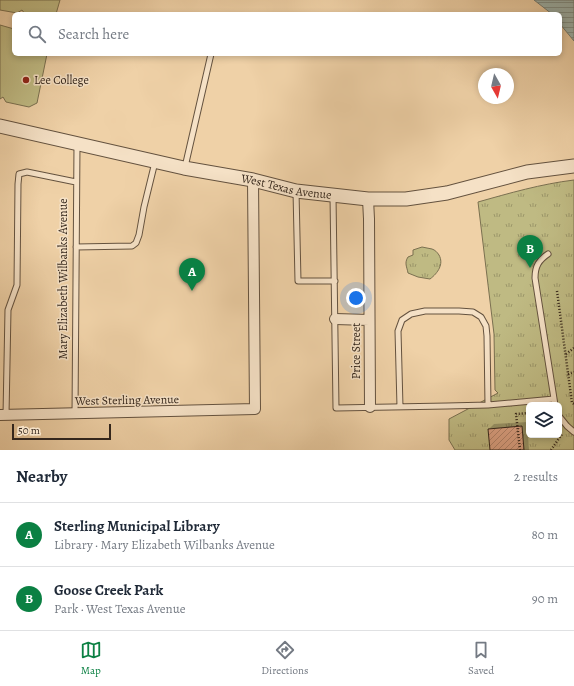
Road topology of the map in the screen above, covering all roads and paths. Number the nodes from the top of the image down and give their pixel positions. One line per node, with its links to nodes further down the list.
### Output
1 (210, 56): 6 (lane)
2 (0, 126): 3 (street, West Texas Avenue)
3 (77, 143): 4 (street, West Texas Avenue); 8 (lane, Mary Elizabeth Wilbanks Avenue)
4 (155, 161): 6 (street, West Texas Avenue); 12 (lane)
5 (574, 166): 11 (street, West Texas Avenue)
6 (184, 168): 7 (street, West Texas Avenue)
7 (253, 180): 9 (street, West Texas Avenue); 29 (street, West Sterling Avenue)
8 (76, 182): 12 (lane, Mary Elizabeth Wilbanks Avenue); 30 (lane)
9 (296, 191): 10 (street, West Texas Avenue); 14 (lane)
10 (333, 196): 11 (street, West Texas Avenue); 14 (lane)
11 (368, 199): 17 (street, Price Street)
12 (76, 247): 29 (lane, Mary Elizabeth Wilbanks Avenue)
13 (548, 254): 22 (lane)
14 (335, 281): 16 (lane)
15 (557, 291): 19 (path)
16 (335, 318): 17 (street); 26 (lane)
17 (369, 320): 26 (street, Price Street)
18 (574, 348): 19 (path)
19 (566, 354): 21 (path)
20 (574, 372): 21 (path)
21 (568, 374): 24 (path)
22 (554, 399): 23 (lane); 25 (lane)
23 (554, 402)
24 (574, 404)
25 (488, 405): 27 (lane); 27 (lane)
26 (370, 407): 27 (lane)
27 (400, 407)
28 (526, 413): 34 (path)
29 (75, 414): 30 (street, West Sterling Avenue)
30 (3, 415)
31 (562, 420): 32 (lane)
32 (574, 432)
33 (559, 438): 35 (path)
34 (520, 450)
35 (551, 450)

